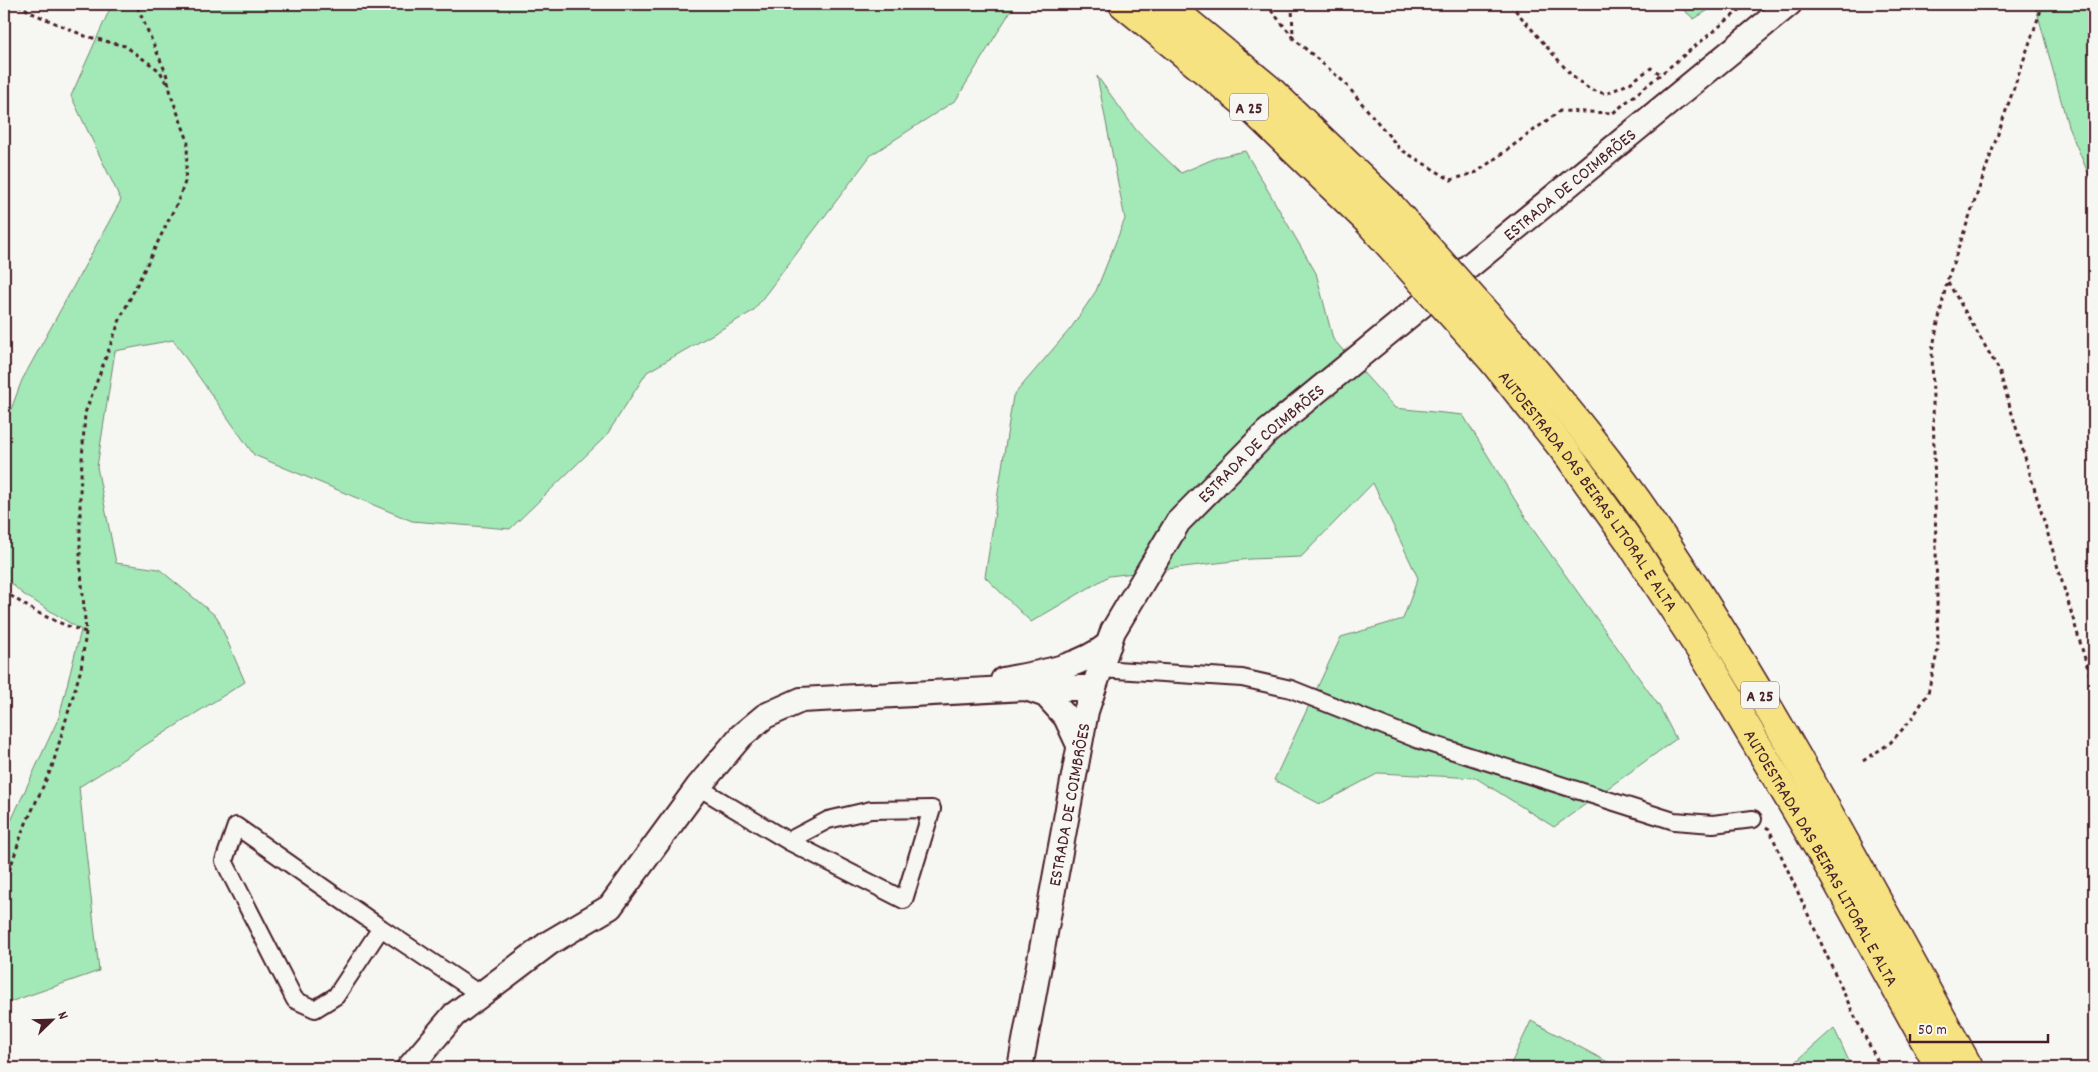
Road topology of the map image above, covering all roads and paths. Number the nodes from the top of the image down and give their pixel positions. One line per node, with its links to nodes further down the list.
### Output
1 (18, 4): 13 (path)
2 (136, 4): 13 (path)
3 (1122, 4): 33 (highway, AUTOESTRADA DAS BEIRAS LITORAL E ALTA / A 25, bridge)
4 (1166, 4): 34 (highway, AUTOESTRADA DAS BEIRAS LITORAL E ALTA / A 25, bridge)
5 (1266, 4): 11 (path)
6 (1292, 4): 11 (path)
7 (1510, 4): 12 (path)
8 (1747, 4): 12 (path)
9 (1789, 4): 17 (street, ESTRADA DE COIMBRÕES)
10 (2043, 4): 14 (path)
11 (1293, 38): 12 (path)
12 (1659, 73)
13 (170, 91): 16 (path)
14 (1947, 281): 20 (path); 23 (path)
15 (4, 591): 16 (path)
16 (86, 632): 27 (path)
17 (1109, 644): 18 (street, ESTRADA DE COIMBRÕES); 21 (street)
18 (1097, 679): 19 (street); 22 (street, ESTRADA DE COIMBRÕES); 25 (street)
19 (1026, 688): 21 (street); 22 (street)
20 (2094, 689)
21 (936, 692): 24 (street)
22 (1079, 745): 31 (street, ESTRADA DE COIMBRÕES)
23 (1864, 761)
24 (698, 787): 26 (street); 29 (street)
25 (1753, 818): 32 (path)
26 (788, 841): 26 (street)
27 (4, 886)
28 (381, 928): 28 (street); 29 (street)
29 (481, 994): 30 (street)
30 (409, 1068)
31 (1020, 1068)
32 (1881, 1068)
33 (1940, 1068)
34 (1969, 1068)

